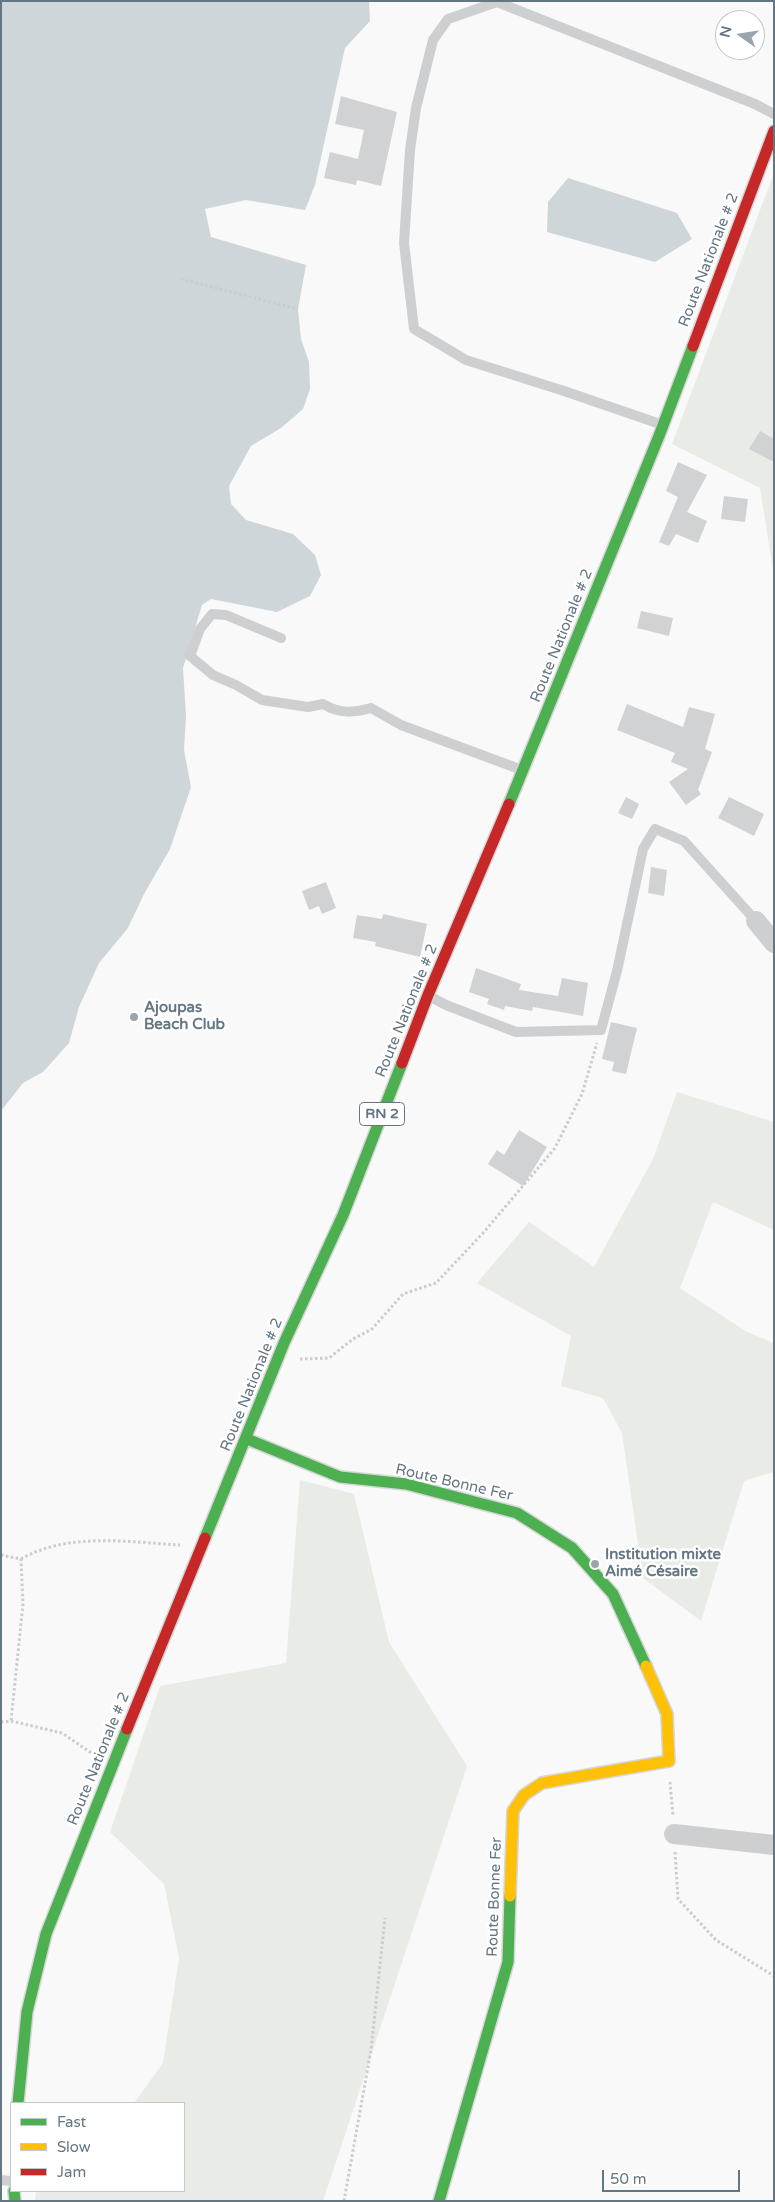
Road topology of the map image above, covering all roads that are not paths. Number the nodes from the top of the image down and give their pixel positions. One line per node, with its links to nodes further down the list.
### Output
1 (774, 114): 3 (lane)
2 (774, 131): 3 (main road, Route Nationale # 2 / RN 2)
3 (663, 425): 5 (main road, Route Nationale # 2 / RN 2)
4 (281, 638): 5 (lane)
5 (523, 770): 8 (main road, Route Nationale # 2 / RN 2)
6 (756, 921): 7 (street); 8 (lane)
7 (774, 943)
8 (428, 996): 9 (main road, Route Nationale # 2 / RN 2)
9 (247, 1439): 12 (main road, Route Nationale # 2 / RN 2); 13 (main road, Route Bonne Fer)
10 (674, 1834): 11 (street)
11 (774, 1845)
12 (18, 2102)
13 (439, 2201)

